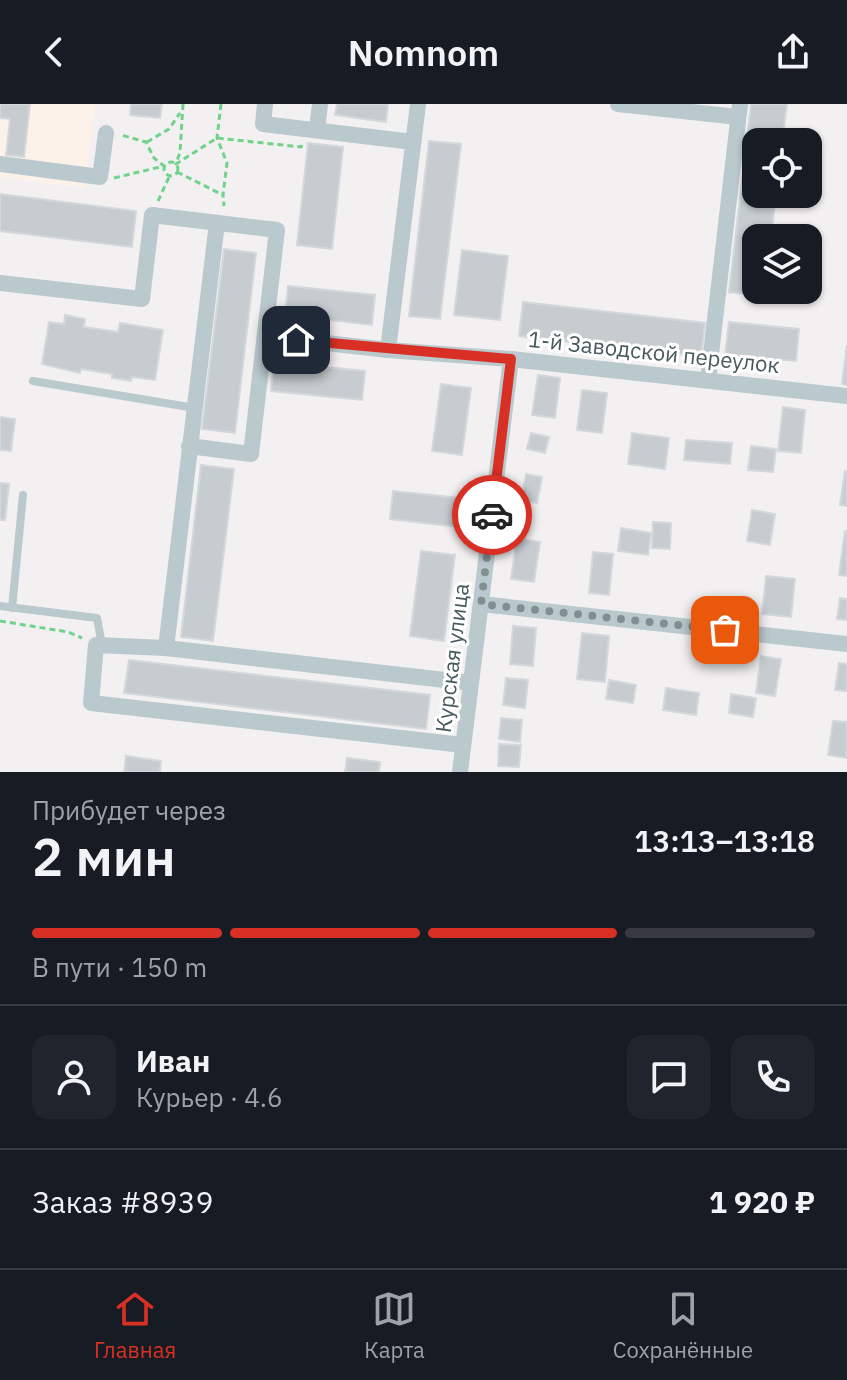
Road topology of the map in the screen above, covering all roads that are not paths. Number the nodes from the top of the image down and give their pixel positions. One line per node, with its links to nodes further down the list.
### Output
1 (265, 104): 6 (street)
2 (320, 104): 6 (street)
3 (418, 104): 8 (street)
4 (618, 104): 5 (street)
5 (739, 110): 15 (street)
6 (317, 130): 8 (street)
7 (106, 133): 9 (street)
8 (413, 142): 13 (street)
9 (0, 164)
10 (222, 224): 11 (street); 12 (street); 18 (street)
11 (0, 283)
12 (265, 336): 13 (street, 1-й Заводской переулок); 19 (street)
13 (388, 350): 14 (street, 1-й Заводской переулок)
14 (511, 359): 15 (street, 1-й Заводской переулок); 21 (street, Курская улица)
15 (708, 380): 17 (street, 1-й Заводской переулок)
16 (33, 381): 18 (lane)
17 (847, 396)
18 (195, 408): 19 (street)
19 (189, 446): 26 (street)
20 (23, 495): 23 (lane)
21 (481, 604): 24 (street); 27 (street, Курская улица)
22 (0, 606): 23 (lane)
23 (12, 608): 25 (lane)
24 (847, 644)
25 (99, 645): 26 (street); 28 (street)
26 (166, 648): 27 (street)
27 (471, 683): 28 (street, Курская улица)
28 (463, 745): 29 (street, Курская улица)
29 (460, 772)

